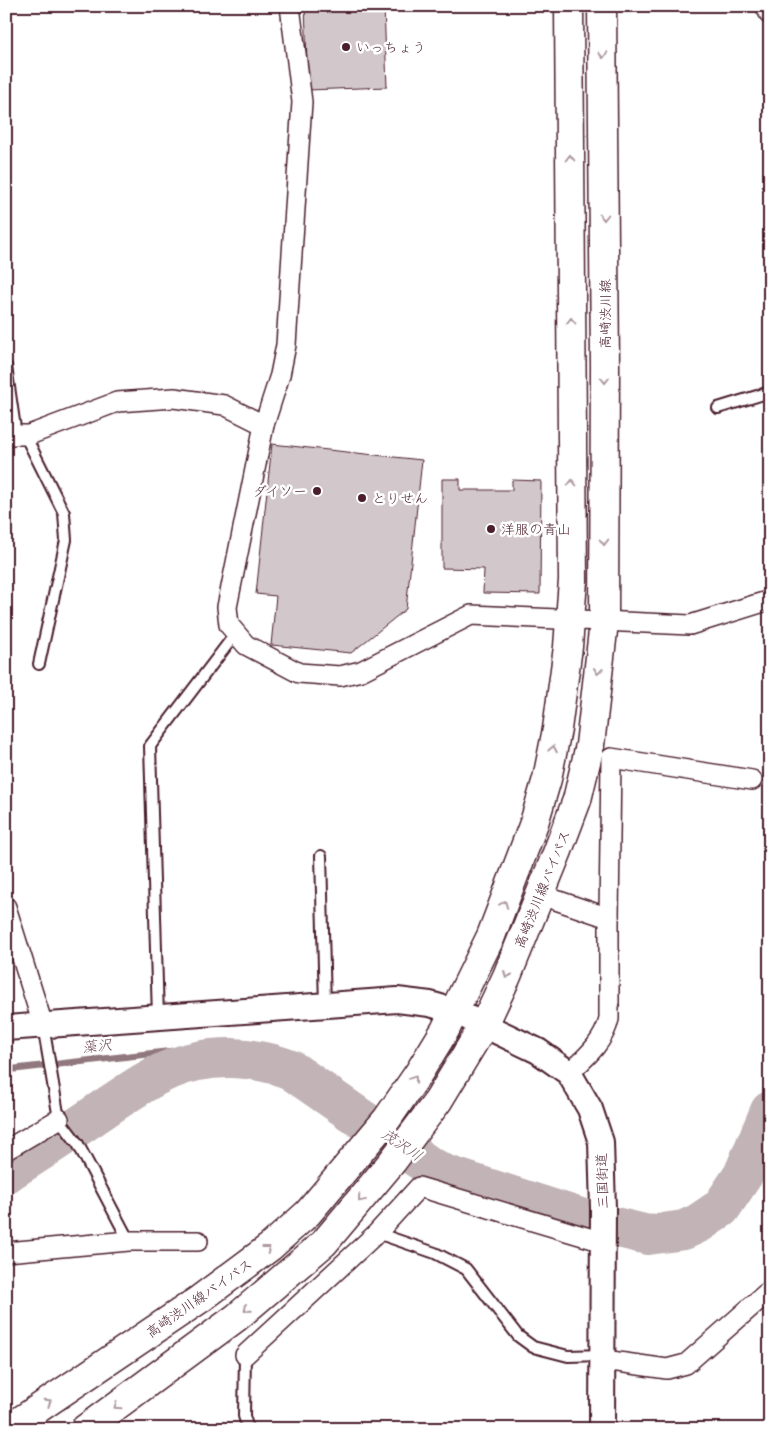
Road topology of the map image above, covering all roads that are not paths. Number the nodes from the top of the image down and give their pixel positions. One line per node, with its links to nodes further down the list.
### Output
1 (290, 6): 9 (street)
2 (569, 6): 12 (main road, one-way to 2)
3 (602, 6): 13 (main road, 高崎渋川線, one-way to 13)
4 (765, 6): 5 (street)
5 (770, 15)
6 (6, 366): 10 (lane)
7 (770, 392): 8 (lane)
8 (718, 408)
9 (264, 425): 10 (street); 14 (street)
10 (16, 435): 15 (lane)
11 (770, 600): 13 (street)
12 (570, 619): 13 (street); 14 (street); 22 (main road, one-way to 12)
13 (604, 622): 18 (main road, 高崎渋川線バイパス, one-way to 18)
14 (236, 634): 23 (lane)
15 (38, 664)
16 (752, 780): 20 (street)
17 (320, 856): 21 (lane)
18 (541, 895): 20 (street); 25 (main road, 高崎渋川線バイパス, one-way to 25)
19 (6, 907): 24 (street)
20 (609, 918): 27 (street)
21 (325, 1005): 22 (street, 三国街道); 23 (street, 三国街道)
22 (454, 1011): 25 (street, 三国街道); 38 (main road, 高崎渋川線バイパス, one-way to 22)
23 (158, 1017): 24 (street, 三国街道)
24 (43, 1025): 26 (street, 三国街道); 28 (lane)
25 (484, 1025): 27 (street, 三国街道); 39 (main road, 高崎渋川線バイパス, one-way to 39)
26 (6, 1028)
27 (569, 1073): 33 (street, 三国街道)
28 (59, 1119): 29 (street); 31 (lane)
29 (6, 1150)
30 (377, 1233): 33 (street); 36 (street); 37 (lane)
31 (128, 1241): 32 (street); 34 (street)
32 (198, 1241)
33 (604, 1242): 37 (street, 三国街道)
34 (6, 1252)
35 (770, 1290): 37 (street)
36 (245, 1355): 40 (lane)
37 (604, 1357): 41 (street, 三国街道)
38 (8, 1429)
39 (85, 1429)
40 (248, 1429)
41 (602, 1429)

